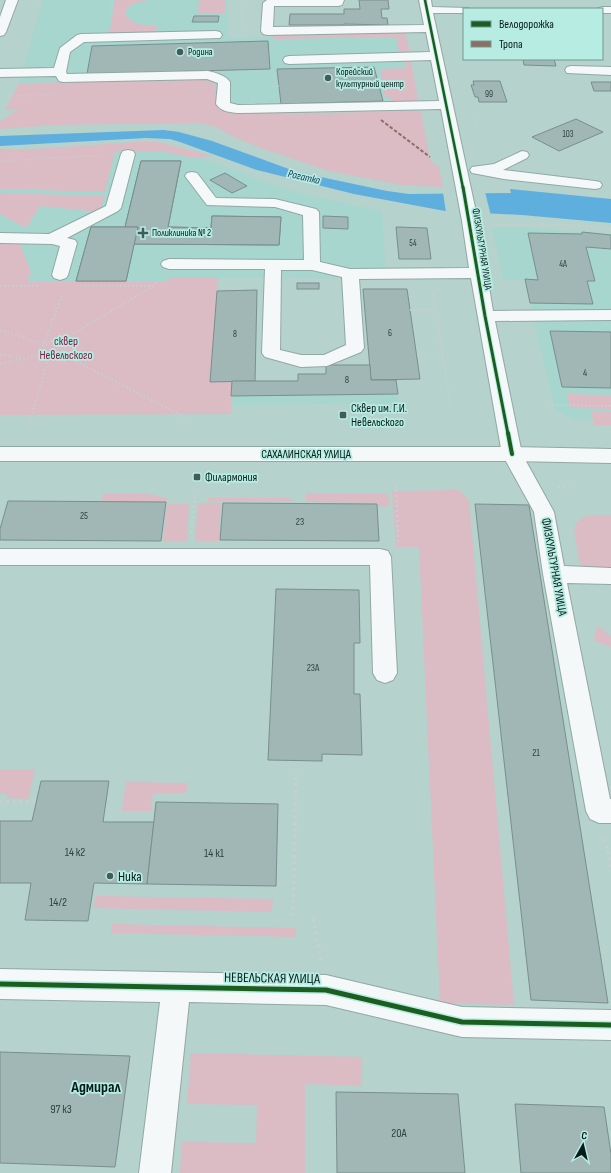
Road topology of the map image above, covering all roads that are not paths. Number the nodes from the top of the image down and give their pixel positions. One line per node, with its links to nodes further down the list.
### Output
1 (12, 0): 6 (street)
2 (338, 0): 5 (street)
3 (426, 5): 4 (street); 5 (street, ФИЗКУЛЬТУРНАЯ УЛИЦА)
4 (463, 10)
5 (431, 28): 8 (street, ФИЗКУЛЬТУРНАЯ УЛИЦА)
6 (0, 32)
7 (216, 35): 12 (street)
8 (436, 56): 9 (street); 14 (street, ФИЗКУЛЬТУРНАЯ УЛИЦА)
9 (289, 60)
10 (571, 70): 11 (street)
11 (611, 71)
12 (60, 72): 13 (street); 15 (street)
13 (0, 73)
14 (446, 105): 15 (street); 19 (street, ФИЗКУЛЬТУРНАЯ УЛИЦА)
15 (378, 106): 16 (street)
16 (380, 120)
17 (128, 154): 24 (street)
18 (522, 155): 20 (street)
19 (460, 170): 20 (street); 28 (street, ФИЗКУЛЬТУРНАЯ УЛИЦА)
20 (477, 170): 22 (street)
21 (192, 176): 27 (street)
22 (596, 185)
23 (0, 238): 24 (street)
24 (52, 239): 30 (street)
25 (169, 264): 26 (street)
26 (273, 264): 27 (street); 29 (street)
27 (312, 265): 29 (street)
28 (477, 273): 29 (street); 32 (street, ФИЗКУЛЬТУРНАЯ УЛИЦА)
29 (350, 274)
30 (63, 281)
31 (610, 315): 32 (street)
32 (485, 316): 34 (street, ФИЗКУЛЬТУРНАЯ УЛИЦА)
33 (0, 454): 34 (street, САХАЛИНСКАЯ УЛИЦА)
34 (512, 454): 35 (street, САХАЛИНСКАЯ УЛИЦА); 37 (street, ФИЗКУЛЬТУРНАЯ УЛИЦА)
35 (611, 456)
36 (0, 557): 39 (street)
37 (554, 574): 38 (street); 40 (street, ФИЗКУЛЬТУРНАЯ УЛИЦА)
38 (611, 576)
39 (385, 673)
40 (605, 811)
41 (0, 984): 42 (street, НЕВЕЛЬСКАЯ УЛИЦА)
42 (176, 987): 43 (street, НЕВЕЛЬСКАЯ УЛИЦА); 44 (street)
43 (611, 1025)
44 (155, 1173)

